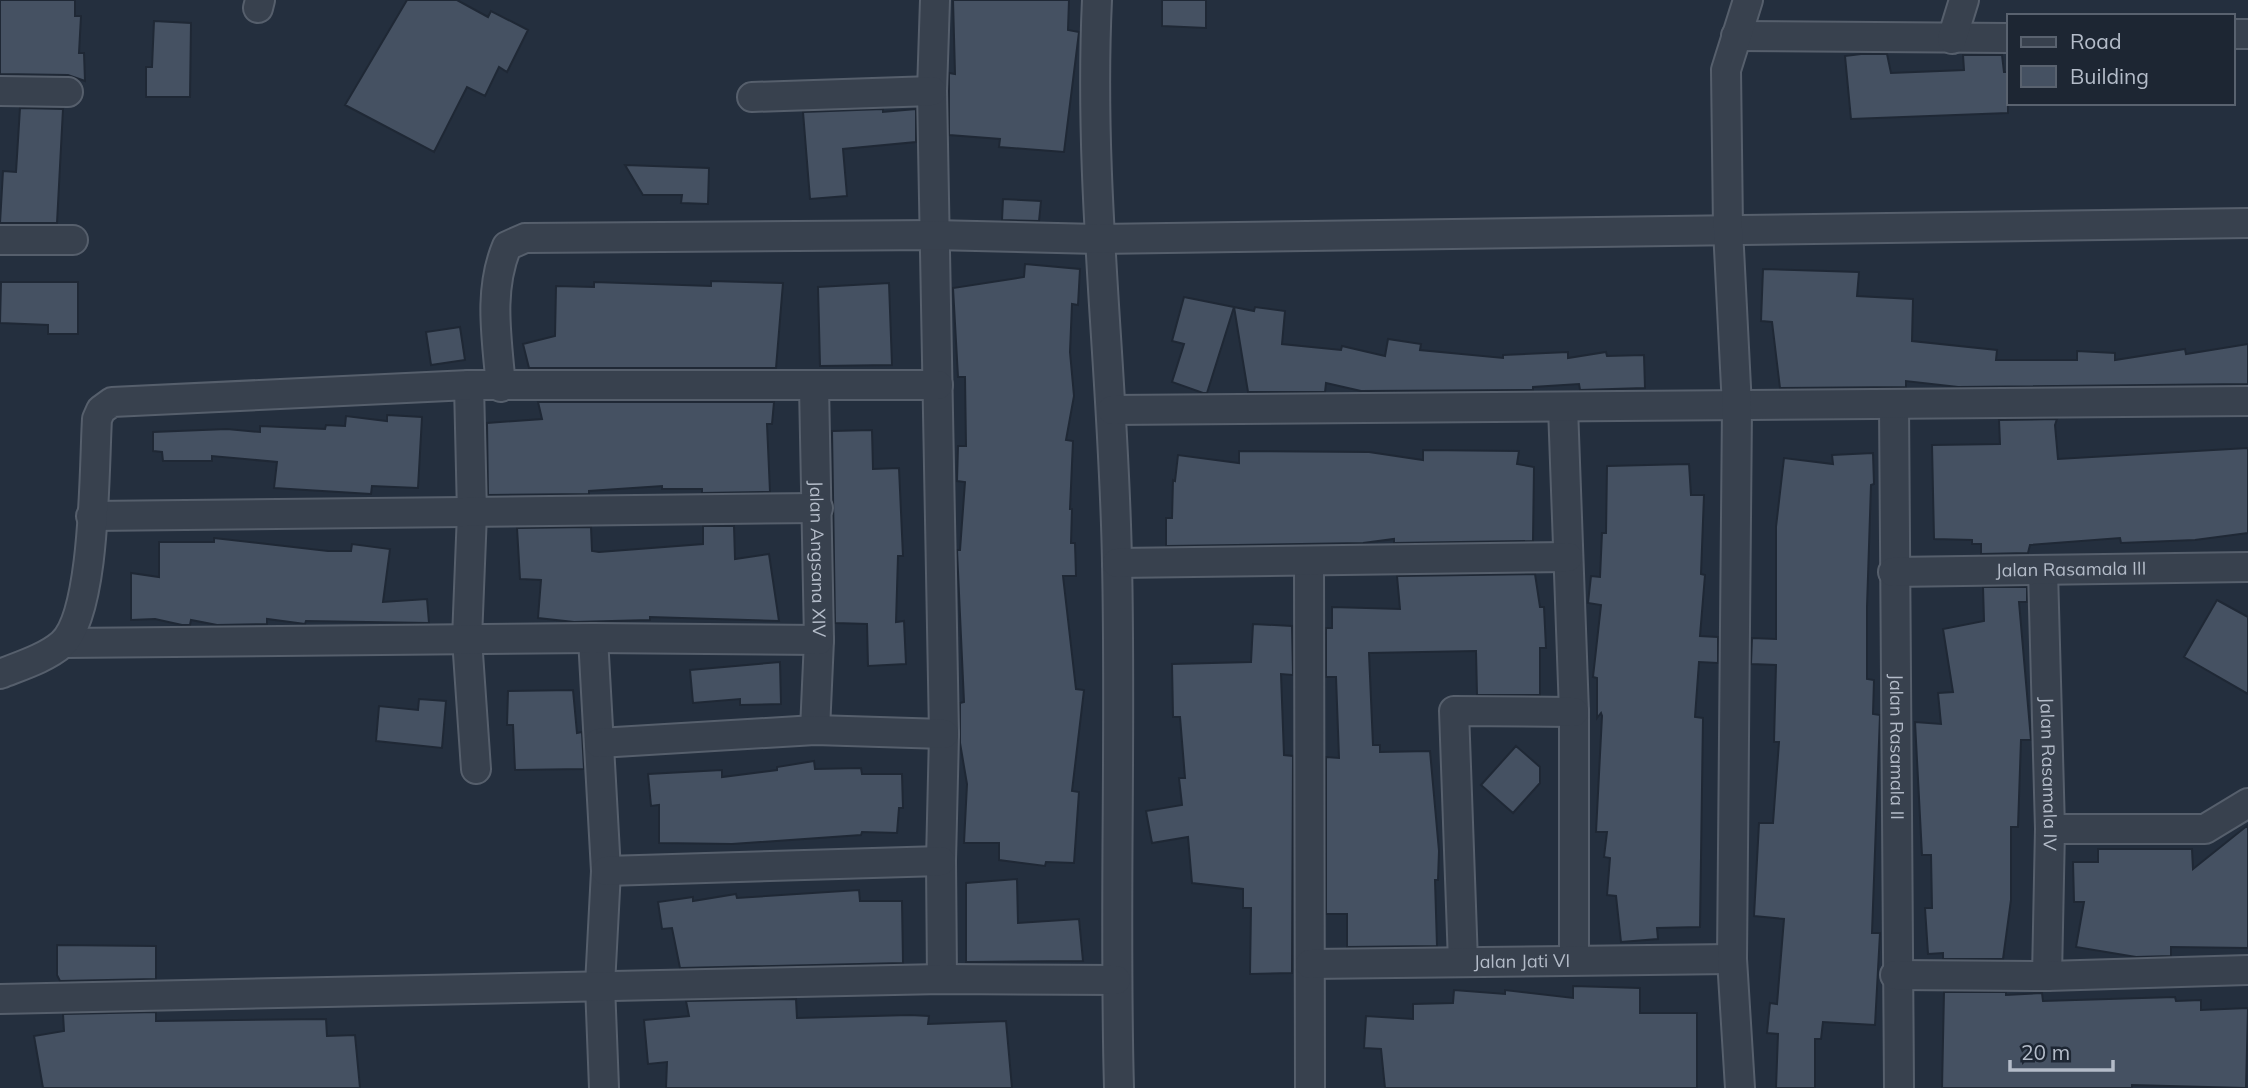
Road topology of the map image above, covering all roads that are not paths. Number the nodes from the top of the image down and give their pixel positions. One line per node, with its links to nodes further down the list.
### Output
1 (936, 0): 9 (street)
2 (1097, 0): 15 (street)
3 (1748, 0): 5 (street)
4 (1964, 0): 7 (street)
5 (1736, 36): 7 (street); 13 (street)
6 (2007, 38): 7 (street)
7 (1952, 39)
8 (0, 91): 10 (street)
9 (932, 91): 11 (street); 14 (street)
10 (68, 92)
11 (752, 97)
12 (2248, 223): 13 (street)
13 (1727, 229): 15 (street); 25 (street)
14 (933, 235): 15 (street); 19 (street); 21 (street)
15 (1098, 239): 26 (street)
16 (0, 240): 17 (street)
17 (73, 240)
18 (469, 385): 21 (street); 28 (street); 29 (street)
19 (938, 385): 20 (street); 43 (street)
20 (814, 386): 21 (street); 27 (street, Jalan Angsana XIV)
21 (500, 387)
22 (2248, 401): 23 (street)
23 (1894, 404): 25 (street); 35 (street, Jalan Rasamala II)
24 (1563, 407): 25 (street); 26 (street); 30 (street)
25 (1737, 407): 51 (street)
26 (1112, 411): 32 (street)
27 (818, 508): 28 (street); 38 (street, Jalan Angsana XIV)
28 (472, 513): 29 (street); 37 (street)
29 (91, 516): 39 (street)
30 (1568, 557): 31 (street); 41 (street)
31 (1309, 561): 32 (street); 53 (street)
32 (1118, 563): 58 (street)
33 (2248, 567): 34 (street, Jalan Rasamala III)
34 (2043, 571): 35 (street, Jalan Rasamala III); 47 (street, Jalan Rasamala IV)
35 (1893, 572): 55 (street, Jalan Rasamala II)
36 (593, 638): 37 (street); 38 (street); 44 (street)
37 (467, 639): 39 (street); 45 (street)
38 (819, 640): 42 (street, Jalan Angsana XIV)
39 (64, 643): 40 (street)
40 (0, 674)
41 (1574, 712): 50 (street); 52 (street)
42 (815, 730): 43 (street); 44 (street)
43 (944, 734): 48 (street)
44 (599, 743): 49 (street)
45 (476, 769)
46 (2248, 803): 47 (street)
47 (2050, 829): 56 (street, Jalan Rasamala IV)
48 (941, 861): 49 (street); 57 (street)
49 (606, 871): 59 (street)
50 (1574, 959): 51 (street, Jalan Jati VI); 52 (street, Jalan Jati VI)
51 (1731, 959): 64 (street)
52 (1463, 962): 53 (street, Jalan Jati VI)
53 (1310, 964): 63 (street)
54 (2248, 970): 56 (street)
55 (1895, 975): 56 (street); 65 (street, Jalan Rasamala II)
56 (2047, 976)
57 (942, 979): 58 (street); 59 (street)
58 (1116, 980): 62 (street)
59 (600, 985): 60 (street); 61 (street)
60 (0, 999)
61 (604, 1088)
62 (1119, 1088)
63 (1310, 1088)
64 (1740, 1088)
65 (1899, 1088)

